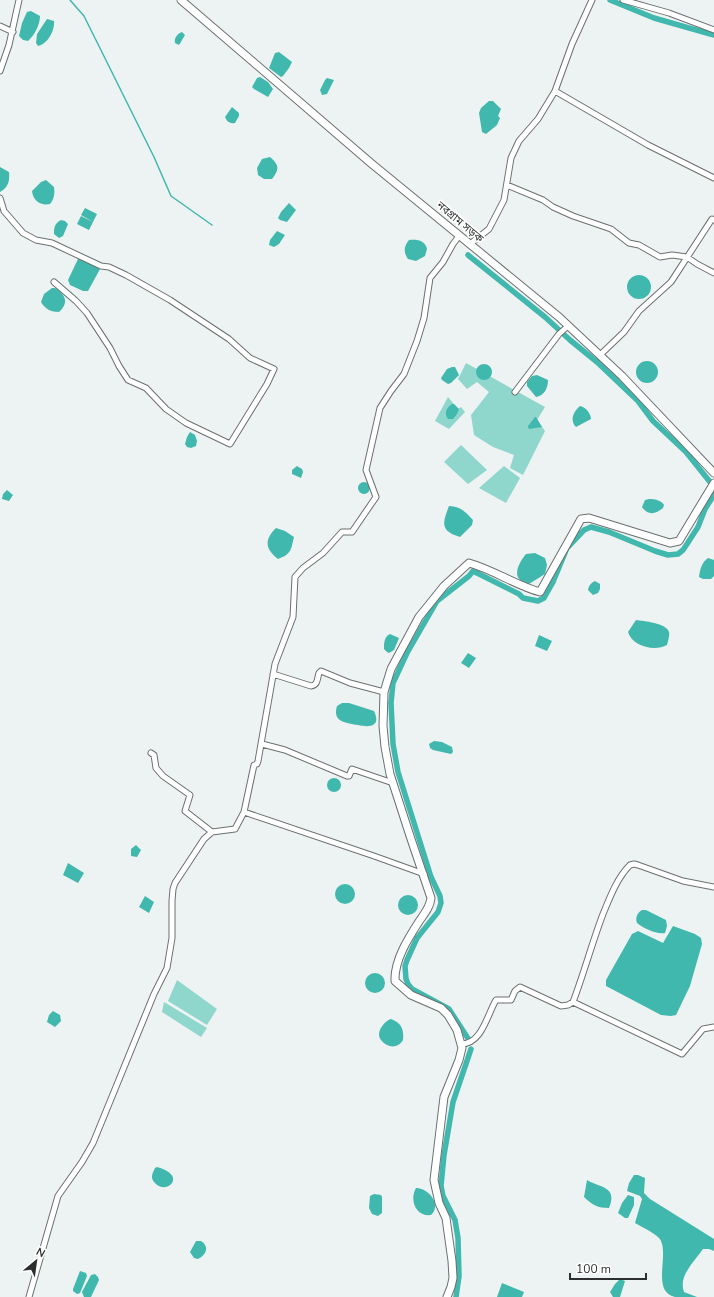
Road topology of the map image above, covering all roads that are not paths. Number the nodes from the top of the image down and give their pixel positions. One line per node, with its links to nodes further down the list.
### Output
1 (19, 0): 7 (street)
2 (181, 0): 14 (street, নবগ্রাম সড়ক)
3 (592, 0): 9 (street)
4 (623, 0): 6 (street)
5 (0, 26): 7 (street)
6 (714, 30)
7 (13, 32): 8 (street)
8 (0, 71)
9 (555, 91): 10 (street); 11 (street)
10 (714, 178)
11 (507, 184): 15 (street); 16 (street)
12 (0, 198): 18 (street)
13 (714, 220): 16 (street)
14 (459, 236): 15 (street, নবগ্রাম সড়ক); 24 (street)
15 (470, 244): 19 (street, নবগ্রাম সড়ক)
16 (687, 257): 17 (street); 20 (street)
17 (714, 273)
18 (54, 282)
19 (566, 328): 20 (street, নবগ্রাম সড়ক); 21 (street)
20 (600, 355): 22 (street, নবগ্রাম সড়ক)
21 (515, 392)
22 (714, 473)
23 (714, 483): 25 (street)
24 (273, 674): 25 (street); 26 (street)
25 (384, 692): 28 (street)
26 (262, 744): 28 (street); 29 (street)
27 (151, 753): 30 (street)
28 (393, 783): 31 (street)
29 (244, 812): 30 (street); 31 (street)
30 (212, 832): 36 (street)
31 (424, 874): 35 (street)
32 (714, 887): 33 (street)
33 (573, 1002): 34 (street); 35 (street)
34 (714, 1027)
35 (461, 1044): 37 (street)
36 (29, 1297)
37 (447, 1297)

